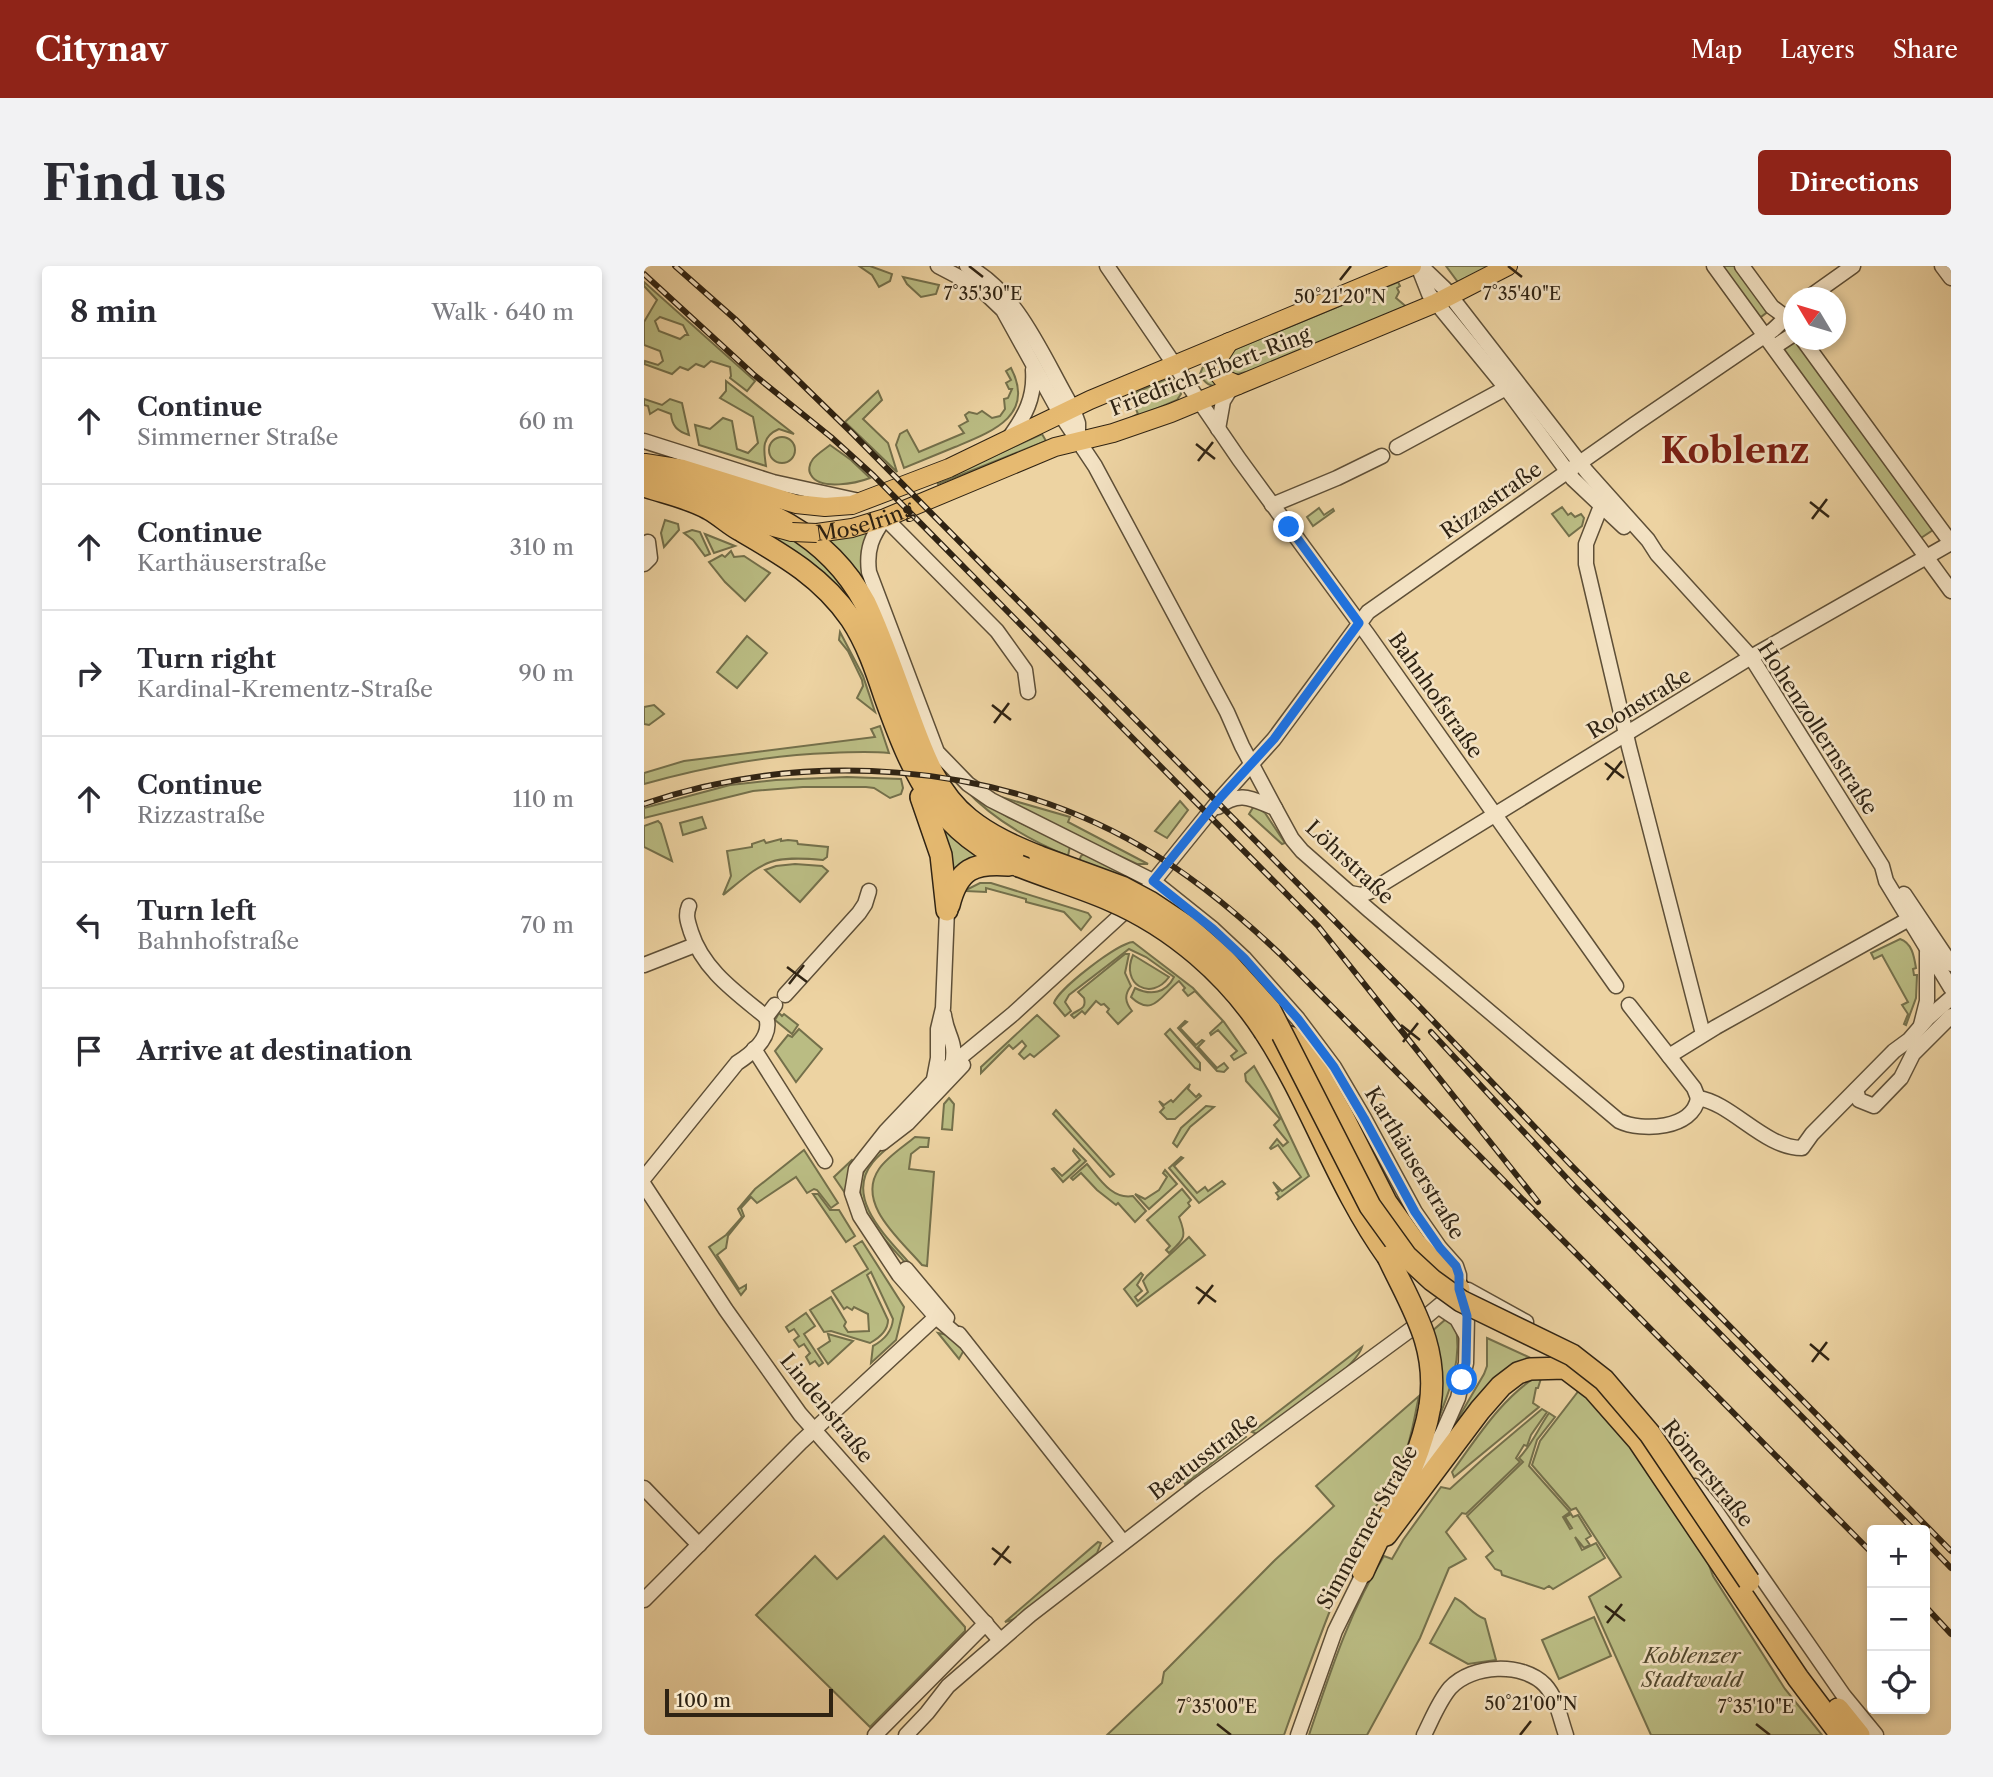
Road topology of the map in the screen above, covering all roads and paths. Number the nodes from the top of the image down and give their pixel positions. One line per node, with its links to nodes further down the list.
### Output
1 (939, 266): 20 (street, Löhrstraße)
2 (967, 266): 25 (street, Löhrstraße)
3 (1107, 266): 21 (street, Bahnhofstraße)
4 (1412, 266): 18 (main road, Friedrich-Ebert-Ring)
5 (1419, 266): 13 (street, Hohenzollernstraße)
6 (1507, 266): 13 (main road, Friedrich-Ebert-Ring)
7 (1714, 266): 17 (street)
8 (1742, 266): 14 (street)
9 (1853, 266): 12 (street)
10 (1942, 266): 11 (street)
11 (1951, 278)
12 (1823, 287)
13 (1443, 300): 22 (main road, Friedrich-Ebert-Ring); 23 (street, Hohenzollernstraße); 33 (street, Hohenzollernstraße)
14 (1783, 311)
15 (1783, 323): 17 (street, Rizzastraße)
16 (1783, 337): 17 (street)
17 (1769, 341): 33 (street, Rizzastraße); 45 (street)
18 (1229, 342): 21 (main road, Friedrich-Ebert-Ring); 22 (main road)
19 (1810, 350): 43 (street)
20 (1032, 365): 25 (street, Löhrstraße); 29 (street)
21 (1174, 365): 24 (street, Bahnhofstraße); 25 (main road, Friedrich-Ebert-Ring)
22 (1235, 387): 24 (main road, Friedrich-Ebert-Ring); 26 (street)
23 (1506, 388): 30 (street); 35 (street, Hohenzollernstraße)
24 (1199, 401): 26 (street, Bahnhofstraße); 28 (main road, Friedrich-Ebert-Ring)
25 (1067, 412): 28 (street, Löhrstraße); 29 (main road, Moselring)
26 (1219, 429): 38 (street, Bahnhofstraße)
27 (644, 441): 37 (street)
28 (1078, 441): 41 (main road, Moselring); 53 (street, Löhrstraße)
29 (1005, 443): 37 (main road, Moselring)
30 (1397, 447)
31 (1382, 456): 38 (street)
32 (644, 463): 37 (main road, Moselring)
33 (1580, 463): 35 (street, Rizzastraße); 44 (street, Hohenzollernstraße)
34 (644, 469): 58 (highway)
35 (1568, 472): 39 (street, Hohenzollernstraße); 48 (street, Rizzastraße)
36 (644, 486): 40 (highway, Moselring)
37 (863, 501)
38 (1272, 505): 48 (street, Bahnhofstraße)
39 (1601, 506): 44 (street, Hohenzollernstraße); 51 (street)
40 (709, 508): 41 (main road, Moselring, bridge); 54 (highway)
41 (885, 518): 50 (street); 52 (street)
42 (648, 542): 46 (street)
43 (1951, 543): 45 (street, Roonstraße)
44 (1657, 554): 49 (street, Hohenzollernstraße)
45 (1927, 558): 47 (street); 49 (street, Roonstraße)
46 (644, 564)
47 (1951, 591)
48 (1359, 623): 53 (street, Rizzastraße); 57 (street, Bahnhofstraße)
49 (1751, 657): 51 (street, Roonstraße); 60 (street, Hohenzollernstraße)
50 (1028, 692)
51 (1626, 735): 57 (street, Roonstraße); 82 (street)
52 (937, 752): 58 (highway); 61 (street, Karthäuserstraße)
53 (1252, 764): 55 (street, Löhrstraße); 56 (street, Rizzastraße)
54 (918, 778): 59 (highway); 65 (highway)
55 (1275, 808): 56 (street); 63 (street, Löhrstraße)
56 (1206, 816): 61 (street, Rizzastraße)
57 (1494, 816): 63 (street, Roonstraße); 71 (street, Bahnhofstraße)
58 (1040, 857): 77 (highway, bridge)
59 (1018, 866): 65 (highway); 94 (highway, bridge)
60 (1882, 866): 66 (street, Hohenzollernstraße); 68 (street, Hohenzollernstraße)
61 (1153, 881): 78 (street, Rizzastraße); 95 (street, Karthäuserstraße)
62 (869, 891): 75 (street)
63 (1350, 893): 90 (street, Löhrstraße)
64 (689, 906): 67 (street)
65 (947, 910): 76 (street)
66 (1909, 919): 68 (street, Hohenzollernstraße); 82 (street)
67 (695, 945): 70 (street); 75 (street)
68 (1940, 951): 69 (street, Hohenzollernstraße); 72 (street, Hohenzollernstraße); 80 (street)
69 (1951, 964)
70 (644, 965)
71 (1616, 986)
72 (1951, 988)
73 (1951, 998): 80 (street)
74 (1629, 1005): 86 (street)
75 (775, 1006): 85 (street)
76 (943, 1008): 81 (street); 84 (street)
77 (1270, 1010): 95 (highway, bridge); 109 (highway, bridge)
78 (1013, 1014): 83 (street); 87 (street)
79 (1951, 1016): 89 (street)
80 (1921, 1025): 89 (street)
81 (938, 1034): 87 (street); 88 (street)
82 (1703, 1034): 86 (street)
83 (985, 1036): 84 (street); 87 (street)
84 (953, 1040): 87 (street)
85 (754, 1049): 91 (street); 92 (street)
86 (1669, 1056): 90 (street)
87 (960, 1057): 88 (street); 88 (street)
88 (941, 1081): 97 (street)
89 (1856, 1090): 90 (street)
90 (1698, 1098)
91 (825, 1161)
92 (644, 1178)
93 (644, 1185): 100 (street, Lindenstraße)
94 (1388, 1257): 99 (highway); 105 (highway, bridge)
95 (1459, 1289): 96 (street, Beatusstraße); 98 (street, Simmerner Straße); 117 (street, Römerstraße)
96 (1439, 1307): 98 (street); 103 (street, Beatusstraße)
97 (937, 1312): 100 (street); 103 (street)
98 (1467, 1339): 102 (street, Simmerner Straße)
99 (1565, 1367): 102 (highway); 109 (highway)
100 (814, 1429): 104 (street); 107 (street, Lindenstraße)
101 (644, 1488): 104 (street)
102 (1386, 1535): 105 (street, Simmerner Straße)
103 (1123, 1542): 108 (street, Beatusstraße)
104 (699, 1545): 106 (street)
105 (1363, 1572): 112 (street, Simmerner Straße)
106 (644, 1600)
107 (986, 1623): 108 (street, Lindenstraße); 110 (street)
108 (1000, 1640): 111 (street, Beatusstraße)
109 (1803, 1674): 115 (highway); 116 (highway)
110 (875, 1735)
111 (906, 1735)
112 (1298, 1735)
113 (1424, 1735): 114 (street)
114 (1566, 1735)
115 (1841, 1735)
116 (1859, 1735)
117 (1875, 1735)

